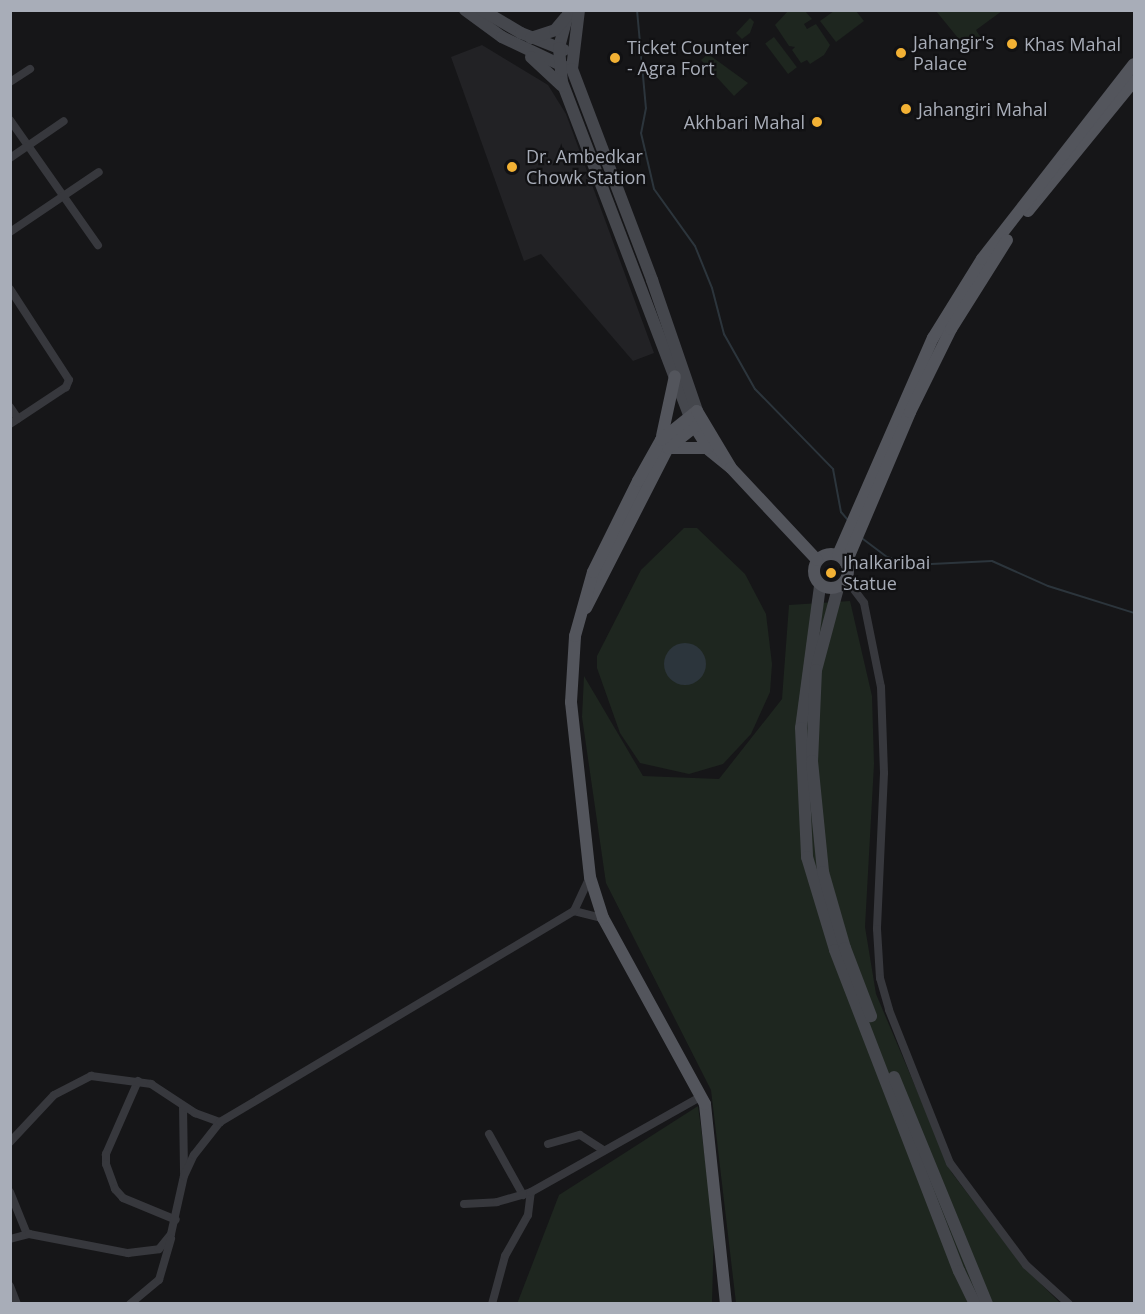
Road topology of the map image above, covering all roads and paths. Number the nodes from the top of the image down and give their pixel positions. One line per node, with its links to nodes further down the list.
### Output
1 (465, 10): 6 (street)
2 (482, 10): 5 (street)
3 (579, 10): 8 (street)
4 (568, 13): 5 (street); 7 (street)
5 (531, 38): 7 (street)
6 (515, 44): 10 (street); 15 (street)
7 (559, 48): 8 (street); 10 (street)
8 (572, 52): 12 (street)
9 (1134, 64): 32 (main road)
10 (559, 65): 12 (street); 15 (street)
11 (30, 69): 14 (street)
12 (572, 69): 27 (street)
13 (1134, 81): 32 (main road)
14 (10, 82)
15 (565, 89): 25 (street)
16 (10, 120): 18 (street)
17 (64, 121): 18 (street)
18 (29, 146): 19 (street); 21 (street)
19 (10, 158)
20 (99, 171): 21 (street)
21 (63, 195): 22 (street); 23 (street)
22 (10, 232)
23 (98, 244)
24 (10, 289): 28 (street)
25 (675, 376): 27 (street); 29 (main road)
26 (10, 407): 28 (street)
27 (695, 418): 29 (main road); 30 (main road); 31 (main road)
28 (14, 422)
29 (665, 444): 30 (main road); 37 (main road)
30 (708, 448): 31 (main road)
31 (731, 468): 34 (main road)
32 (859, 515): 33 (main road); 33 (main road)
33 (842, 559): 34 (main road); 35 (main road)
34 (817, 560): 36 (main road)
35 (842, 583): 36 (main road); 62 (street); 63 (street)
36 (820, 586): 61 (street)
37 (590, 877): 38 (street); 39 (main road)
38 (574, 911): 39 (street); 43 (street)
39 (603, 918): 41 (main road)
40 (138, 1081): 42 (street); 45 (street); 52 (street)
41 (702, 1095): 47 (street); 60 (main road)
42 (183, 1106): 43 (street); 48 (street)
43 (220, 1122): 48 (street)
44 (489, 1134): 50 (street)
45 (10, 1143)
46 (548, 1144): 47 (street)
47 (603, 1150): 50 (street)
48 (184, 1176): 52 (street)
49 (10, 1192): 53 (street)
50 (527, 1193): 51 (street); 59 (street)
51 (464, 1204)
52 (176, 1220): 54 (street)
53 (27, 1234): 54 (street); 55 (street)
54 (171, 1234): 58 (street)
55 (10, 1239)
56 (10, 1286): 57 (street)
57 (17, 1304)
58 (130, 1304)
59 (492, 1304)
60 (726, 1304)
61 (975, 1304)
62 (987, 1304)
63 (1069, 1304)

